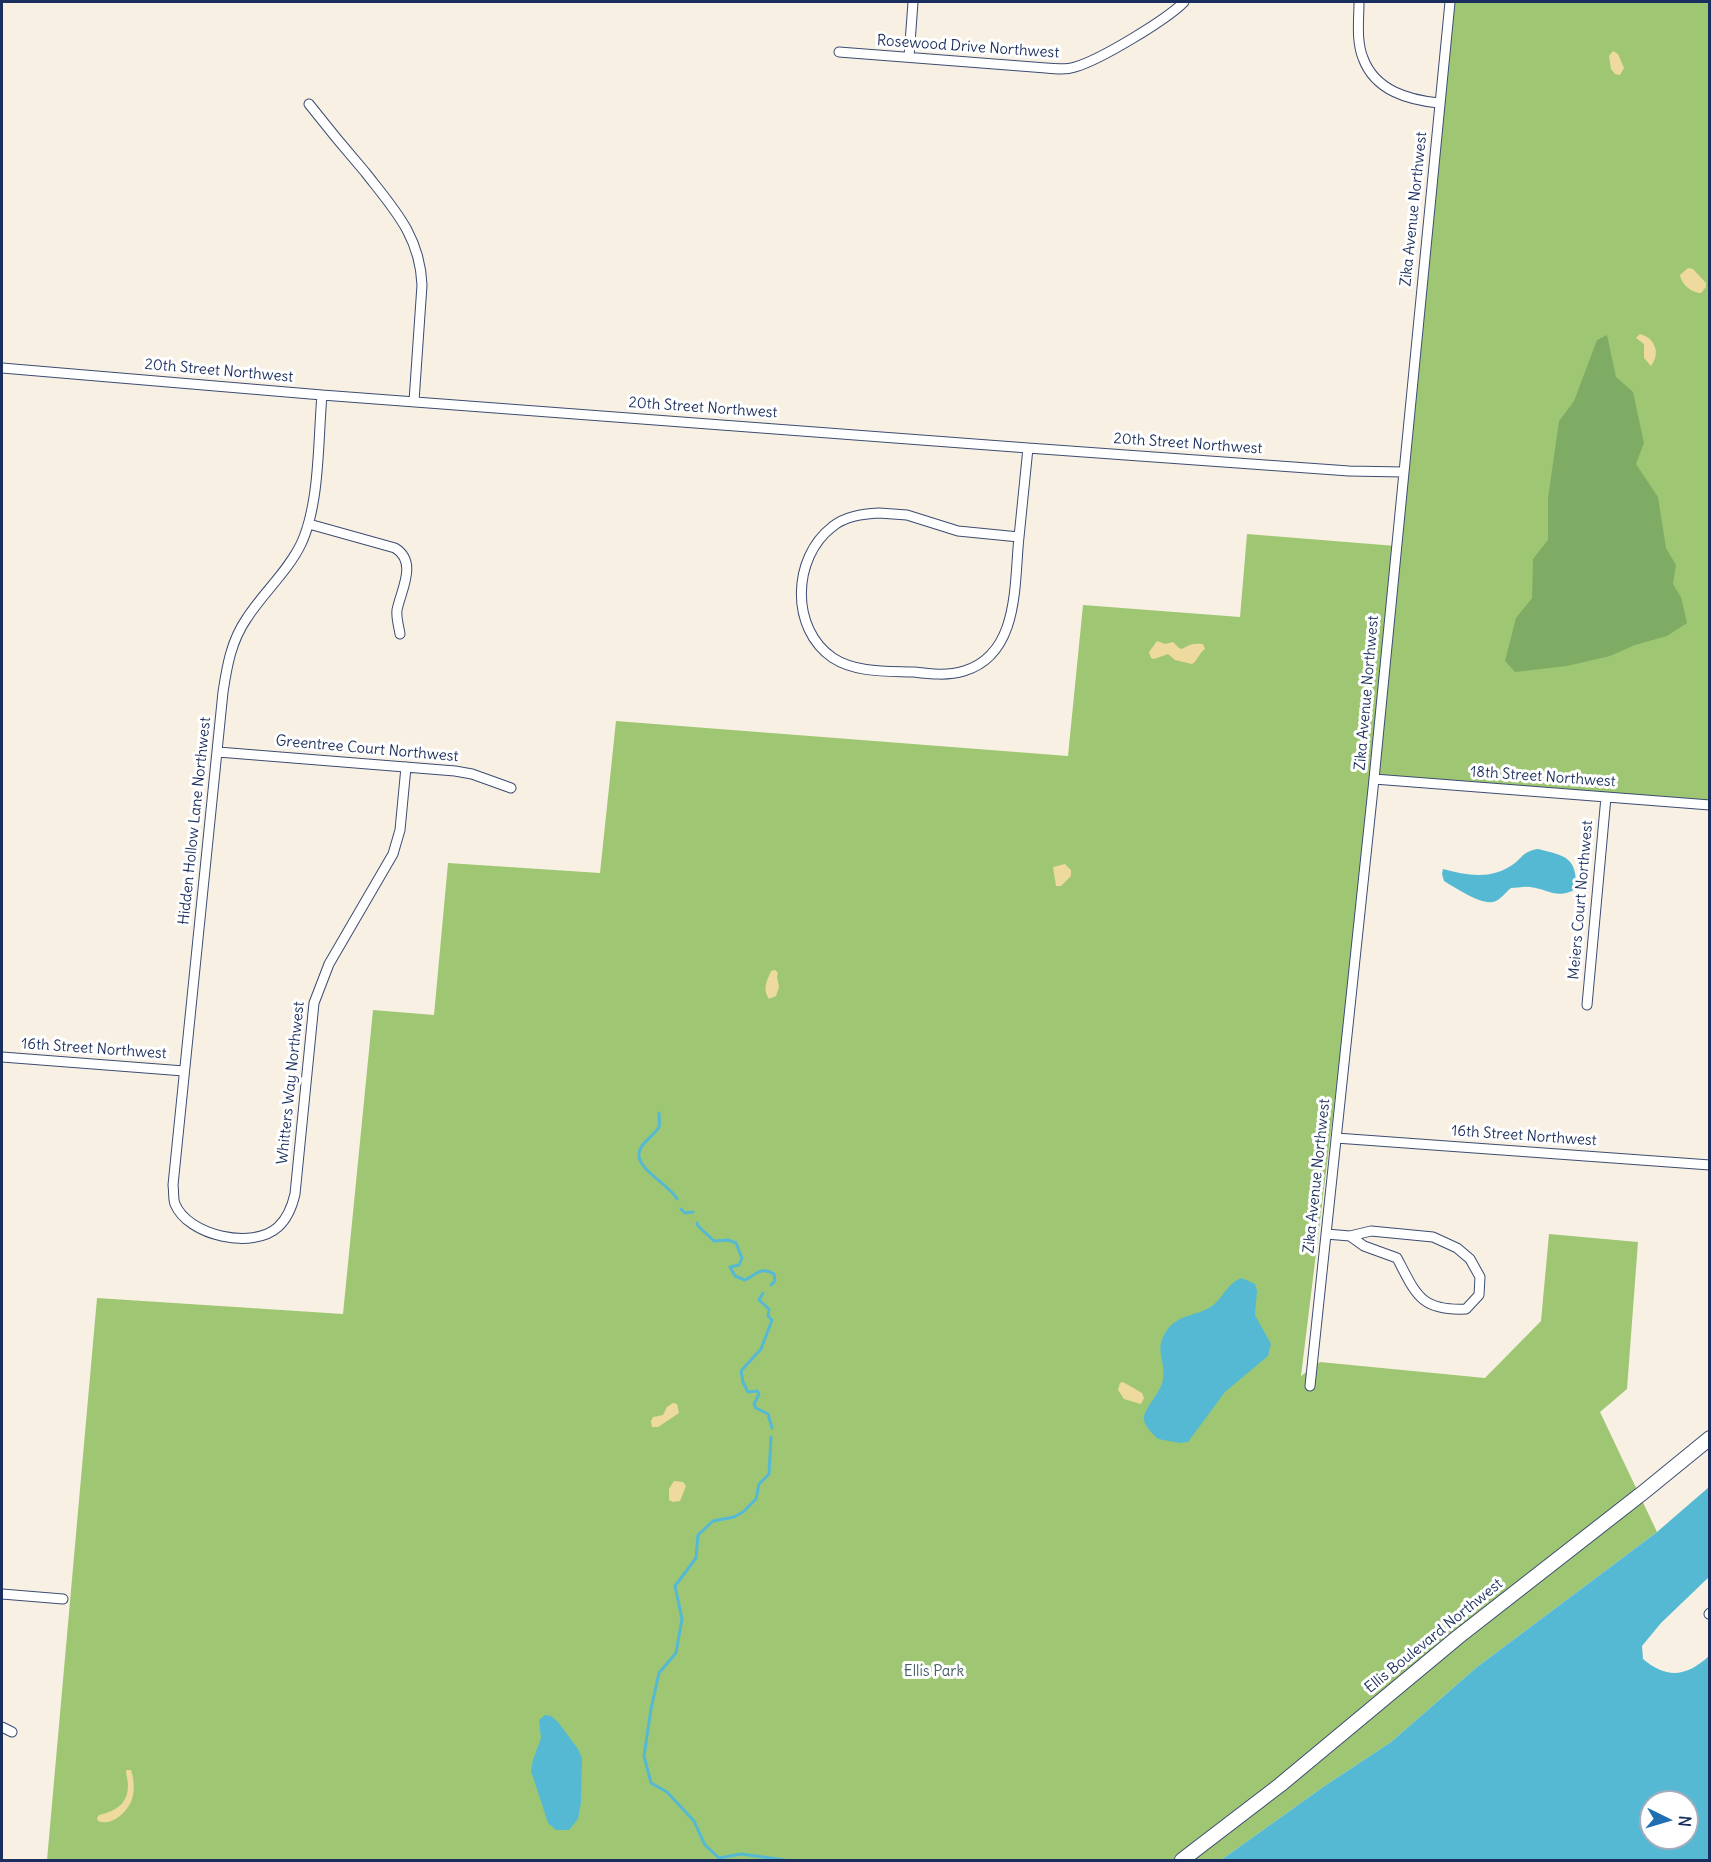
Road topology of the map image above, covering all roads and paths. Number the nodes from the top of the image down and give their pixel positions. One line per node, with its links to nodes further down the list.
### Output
1 (913, 2): 6 (street)
2 (1184, 2): 6 (street, Rosewood Drive Northwest)
3 (1359, 2): 8 (street)
4 (1450, 2): 8 (street, Zika Avenue Northwest)
5 (839, 52): 6 (street, Rosewood Drive Northwest)
6 (909, 57)
7 (309, 104): 11 (street)
8 (1439, 104): 13 (street, Zika Avenue Northwest)
9 (2, 368): 10 (street, 20th Street Northwest)
10 (322, 394): 11 (street, 20th Street Northwest); 14 (street, Hidden Hollow Lane Northwest)
11 (414, 400): 12 (street, 20th Street Northwest)
12 (1028, 448): 13 (street, 20th Street Northwest); 15 (street)
13 (1402, 472): 19 (street, Zika Avenue Northwest)
14 (309, 524): 16 (street); 17 (street, Hidden Hollow Lane Northwest)
15 (1019, 537): 15 (street)
16 (400, 634)
17 (218, 752): 18 (street, Greentree Court Northwest); 25 (street, Hidden Hollow Lane Northwest)
18 (406, 766): 20 (street, Greentree Court Northwest); 30 (street, Whitters Way Northwest)
19 (1374, 779): 21 (street, 18th Street Northwest); 26 (street, Zika Avenue Northwest)
20 (511, 788)
21 (1606, 797): 22 (street, 18th Street Northwest); 23 (street, Meiers Court Northwest)
22 (1710, 805)
23 (1587, 1005)
24 (2, 1058): 25 (street, 16th Street Northwest)
25 (184, 1071): 30 (street, Hidden Hollow Lane Northwest)
26 (1336, 1138): 27 (street, 16th Street Northwest); 28 (street, Zika Avenue Northwest)
27 (1710, 1165)
28 (1326, 1234): 29 (street); 31 (street, Zika Avenue Northwest)
29 (1350, 1236): 29 (street)
30 (233, 1237)
31 (1310, 1386)
32 (1710, 1438): 37 (street, Ellis Boulevard Northwest)
33 (2, 1594): 34 (street)
34 (63, 1599)
35 (2, 1727): 36 (street)
36 (12, 1732)
37 (1182, 1860)

